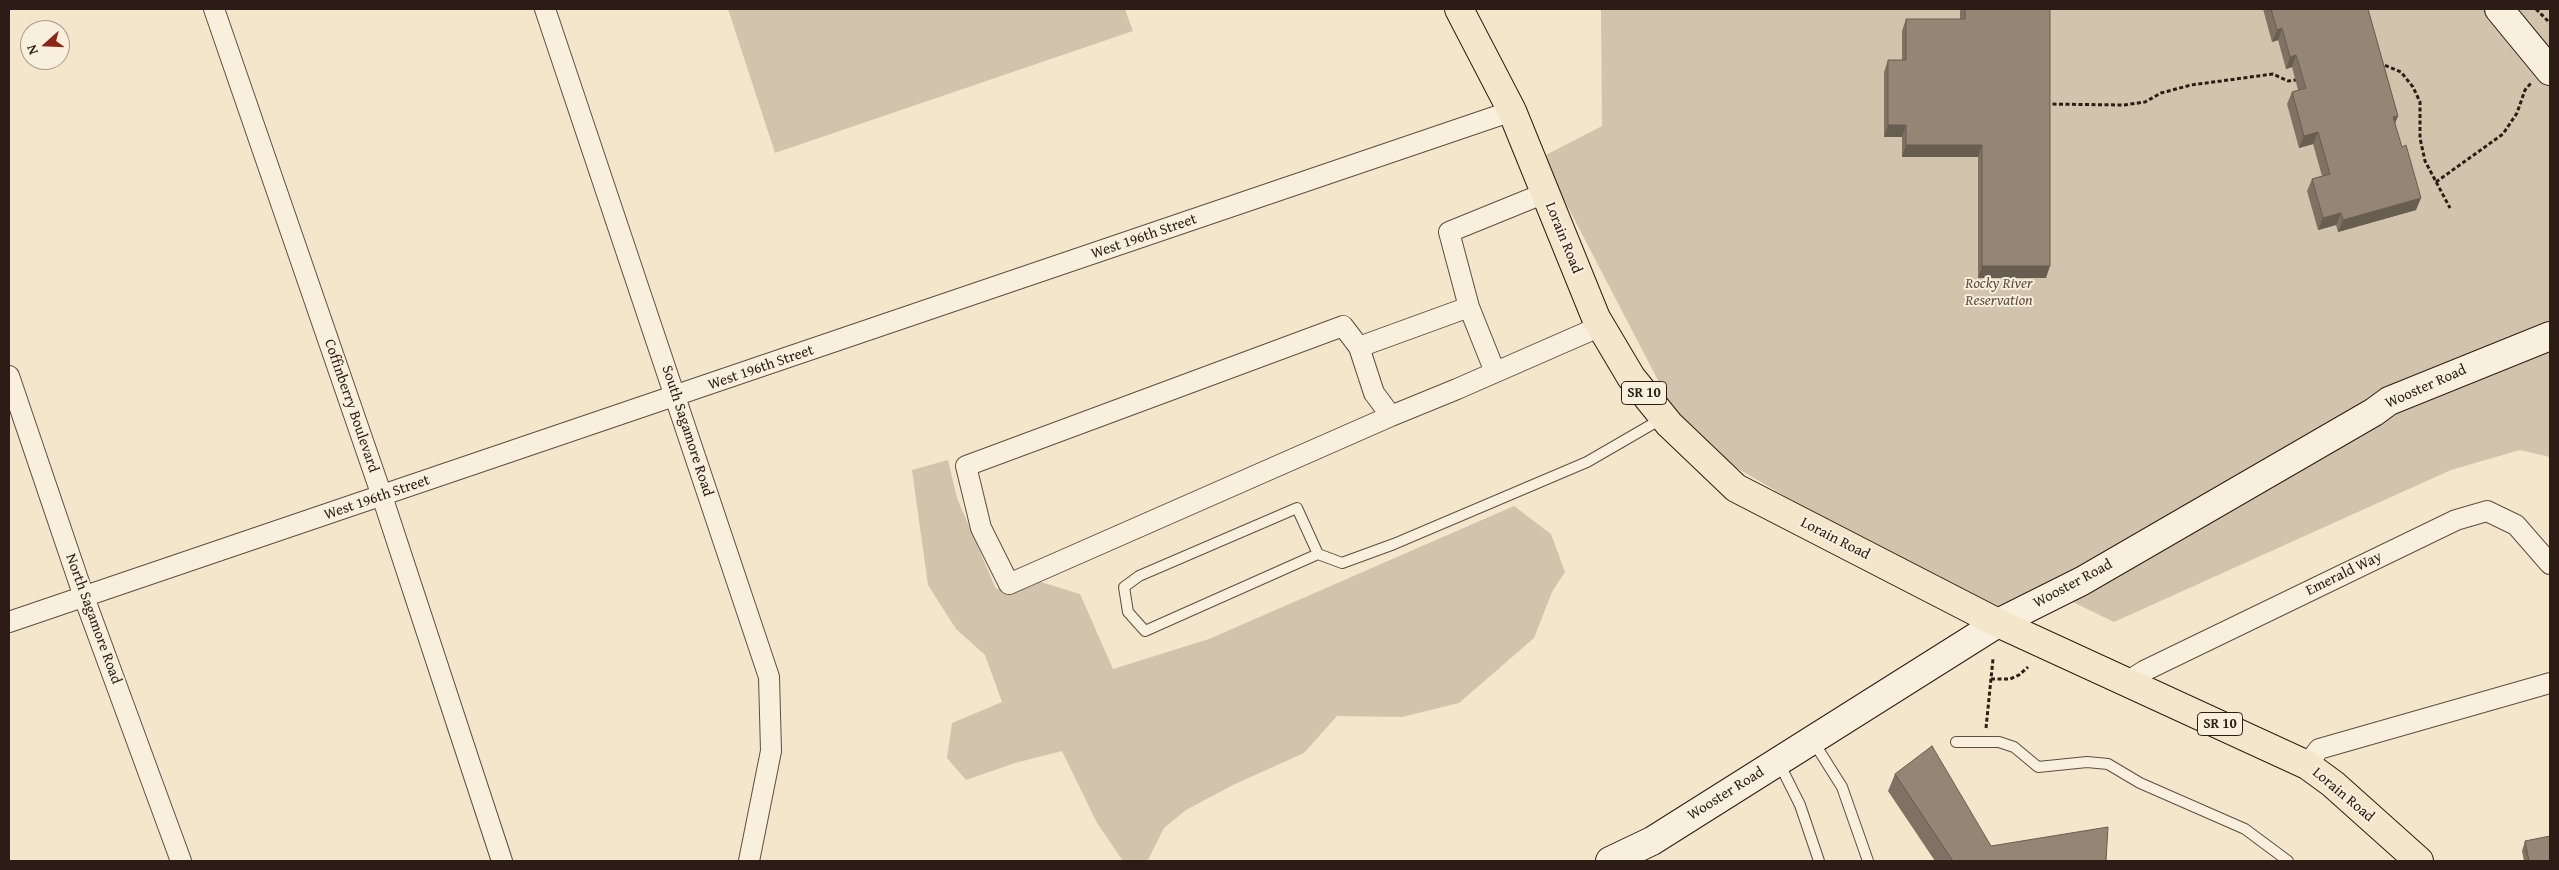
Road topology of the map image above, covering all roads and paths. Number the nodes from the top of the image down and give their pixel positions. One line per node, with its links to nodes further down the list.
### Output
1 (214, 9): 24 (street, Coffinberry Boulevard)
2 (545, 9): 21 (street, South Sagamore Road)
3 (1459, 9): 11 (main road, Lorain Road / SR 10)
4 (2499, 9): 8 (street)
5 (2536, 9): 6 (path)
6 (2550, 23)
7 (2374, 61): 12 (path)
8 (2542, 75): 12 (path)
9 (2296, 80): 10 (path)
10 (2045, 104)
11 (1512, 111): 13 (main road, Lorain Road / SR 10); 21 (street, West 196th Street)
12 (2436, 182): 14 (path)
13 (1545, 193): 15 (street); 16 (main road, Lorain Road / SR 10)
14 (2450, 208)
15 (1469, 307): 18 (street); 19 (street)
16 (1600, 326): 19 (street); 23 (main road, Lorain Road / SR 10)
17 (2550, 336): 29 (street, Wooster Road)
18 (1358, 347): 22 (street); 22 (street)
19 (1496, 372): 22 (street)
20 (9, 376): 27 (street, North Sagamore Road)
21 (676, 397): 24 (street, West 196th Street); 42 (street, South Sagamore Road)
22 (1391, 416)
23 (1664, 417): 25 (lane); 29 (main road, Lorain Road / SR 10)
24 (382, 496): 27 (street, West 196th Street); 41 (street, Coffinberry Boulevard)
25 (1318, 554): 25 (lane)
26 (2550, 564): 33 (street, Emerald Way)
27 (84, 597): 28 (street, West 196th Street); 40 (street, North Sagamore Road)
28 (9, 622)
29 (1998, 623): 33 (main road, Lorain Road / SR 10); 35 (street, Wooster Road)
30 (1993, 659): 32 (path)
31 (2028, 667): 32 (path)
32 (1991, 679): 36 (path)
33 (2128, 681): 39 (main road, Lorain Road / SR 10)
34 (2550, 683): 39 (street)
35 (1812, 740): 38 (street, Wooster Road); 45 (lane)
36 (1985, 741): 37 (lane); 46 (lane)
37 (1956, 742)
38 (1778, 762): 43 (street, Wooster Road); 44 (lane)
39 (2307, 765): 47 (main road, Lorain Road / SR 10)
40 (181, 861)
41 (502, 861)
42 (749, 861)
43 (1610, 861)
44 (1819, 861)
45 (1868, 861)
46 (2288, 861)
47 (2419, 861)

